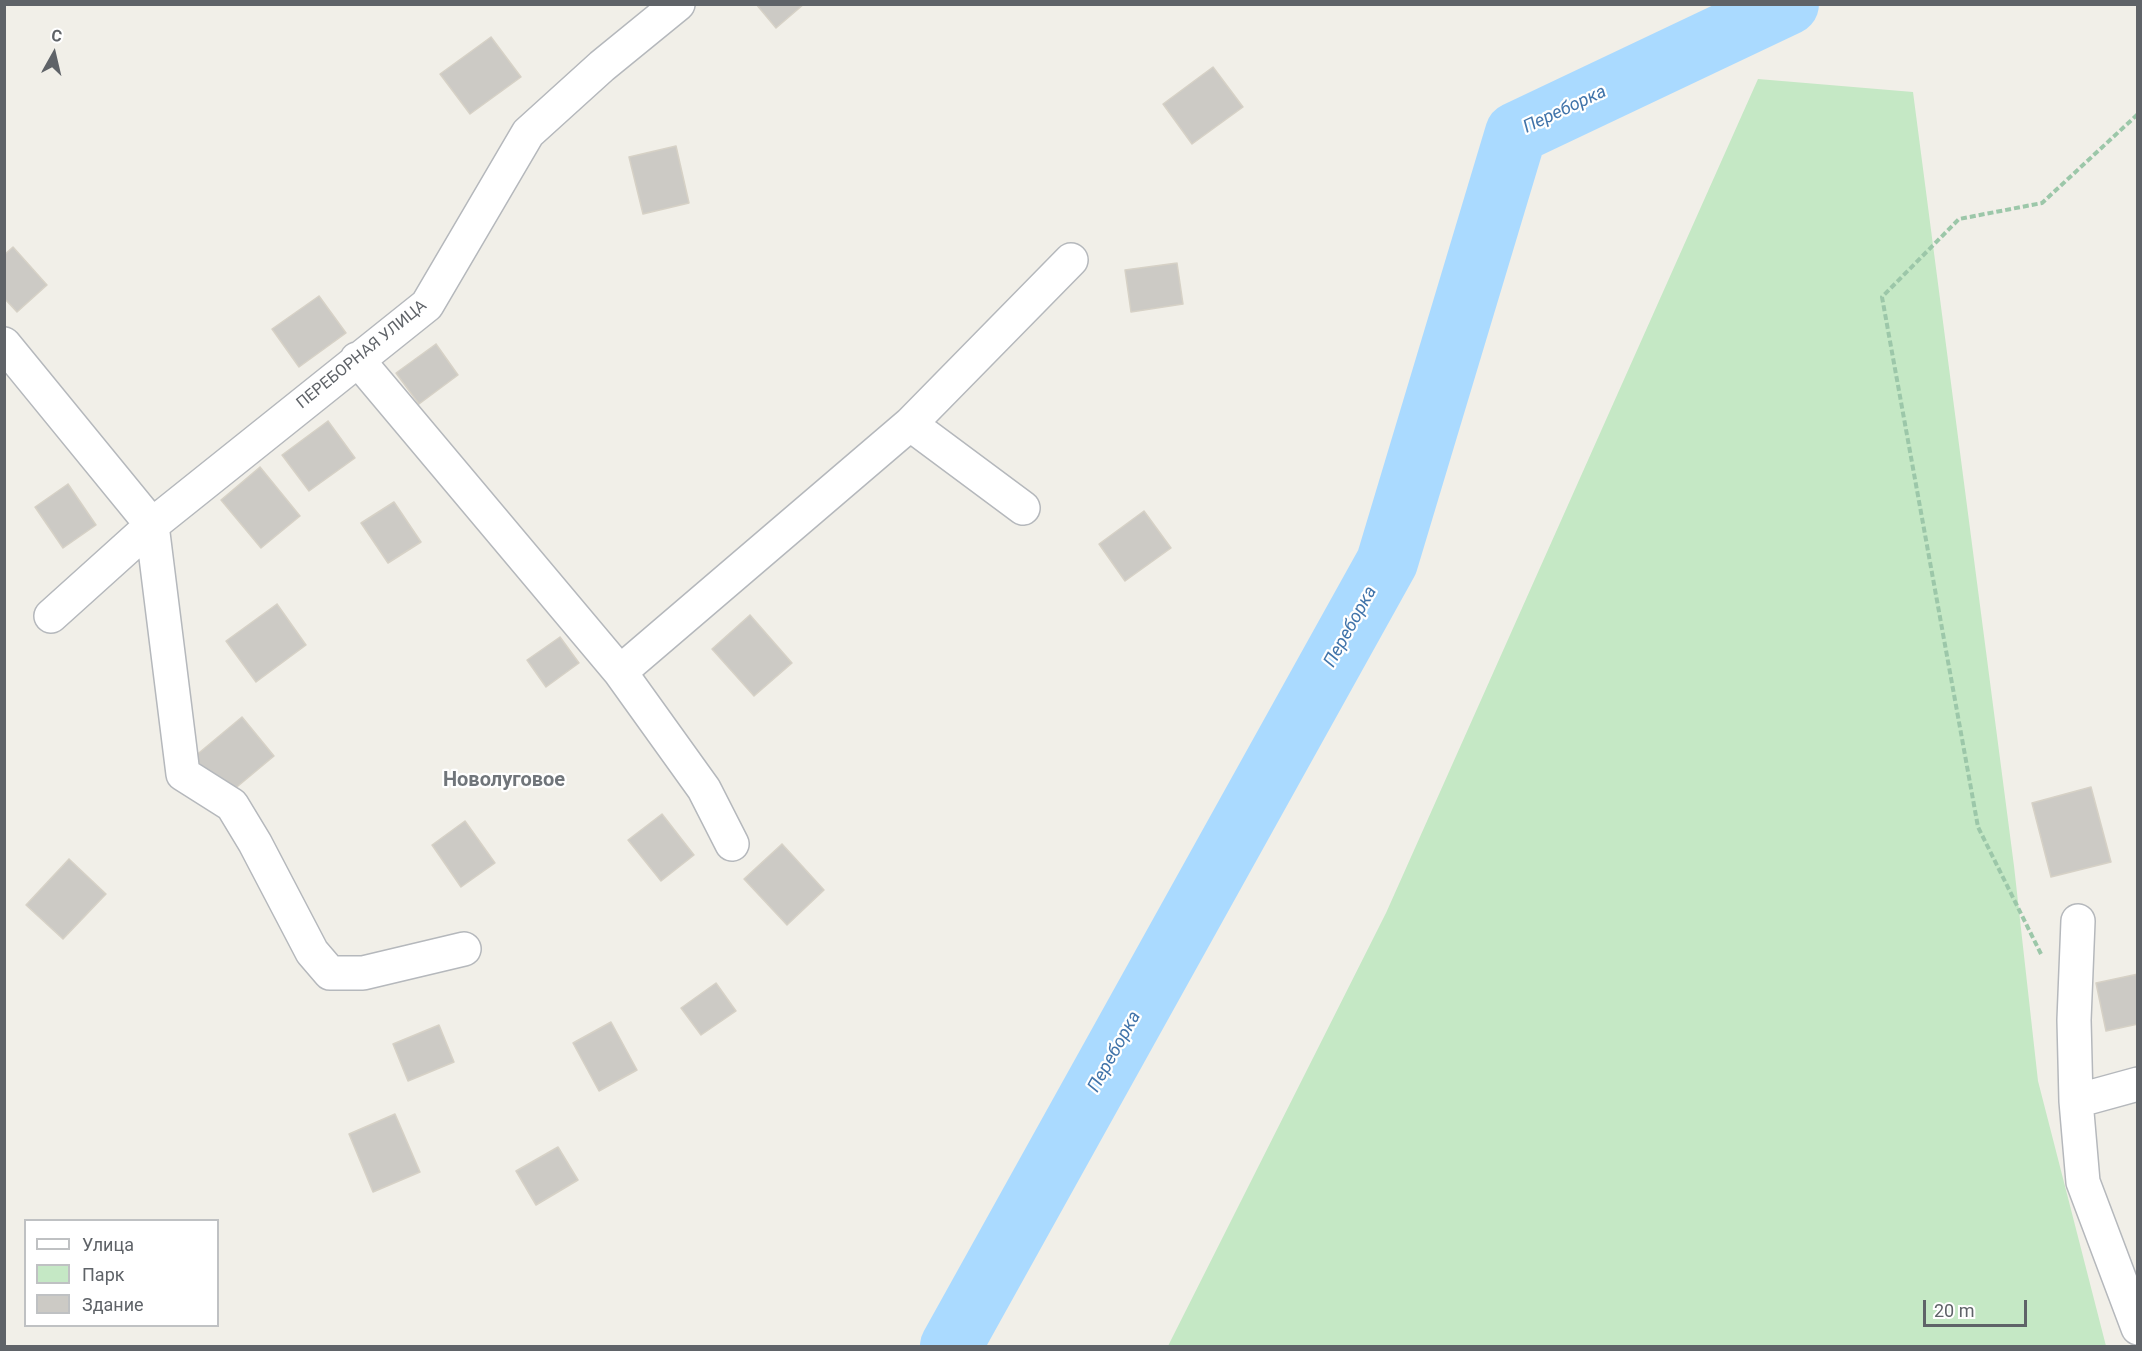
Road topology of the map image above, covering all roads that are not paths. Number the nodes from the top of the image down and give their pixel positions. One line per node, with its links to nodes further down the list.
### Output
1 (678, 4): 4 (street, ПЕРЕБОРНАЯ УЛИЦА)
2 (1071, 260): 5 (street)
3 (4, 344): 7 (street)
4 (357, 359): 7 (street, ПЕРЕБОРНАЯ УЛИЦА); 9 (street)
5 (910, 424): 6 (street); 9 (street)
6 (1023, 508)
7 (152, 525): 8 (street, ПЕРЕБОРНАЯ УЛИЦА); 12 (street)
8 (51, 616)
9 (620, 672): 10 (street)
10 (732, 844)
11 (2078, 921): 14 (street)
12 (464, 949)
13 (2138, 1084): 14 (street)
14 (2076, 1101): 15 (street)
15 (2138, 1328)

